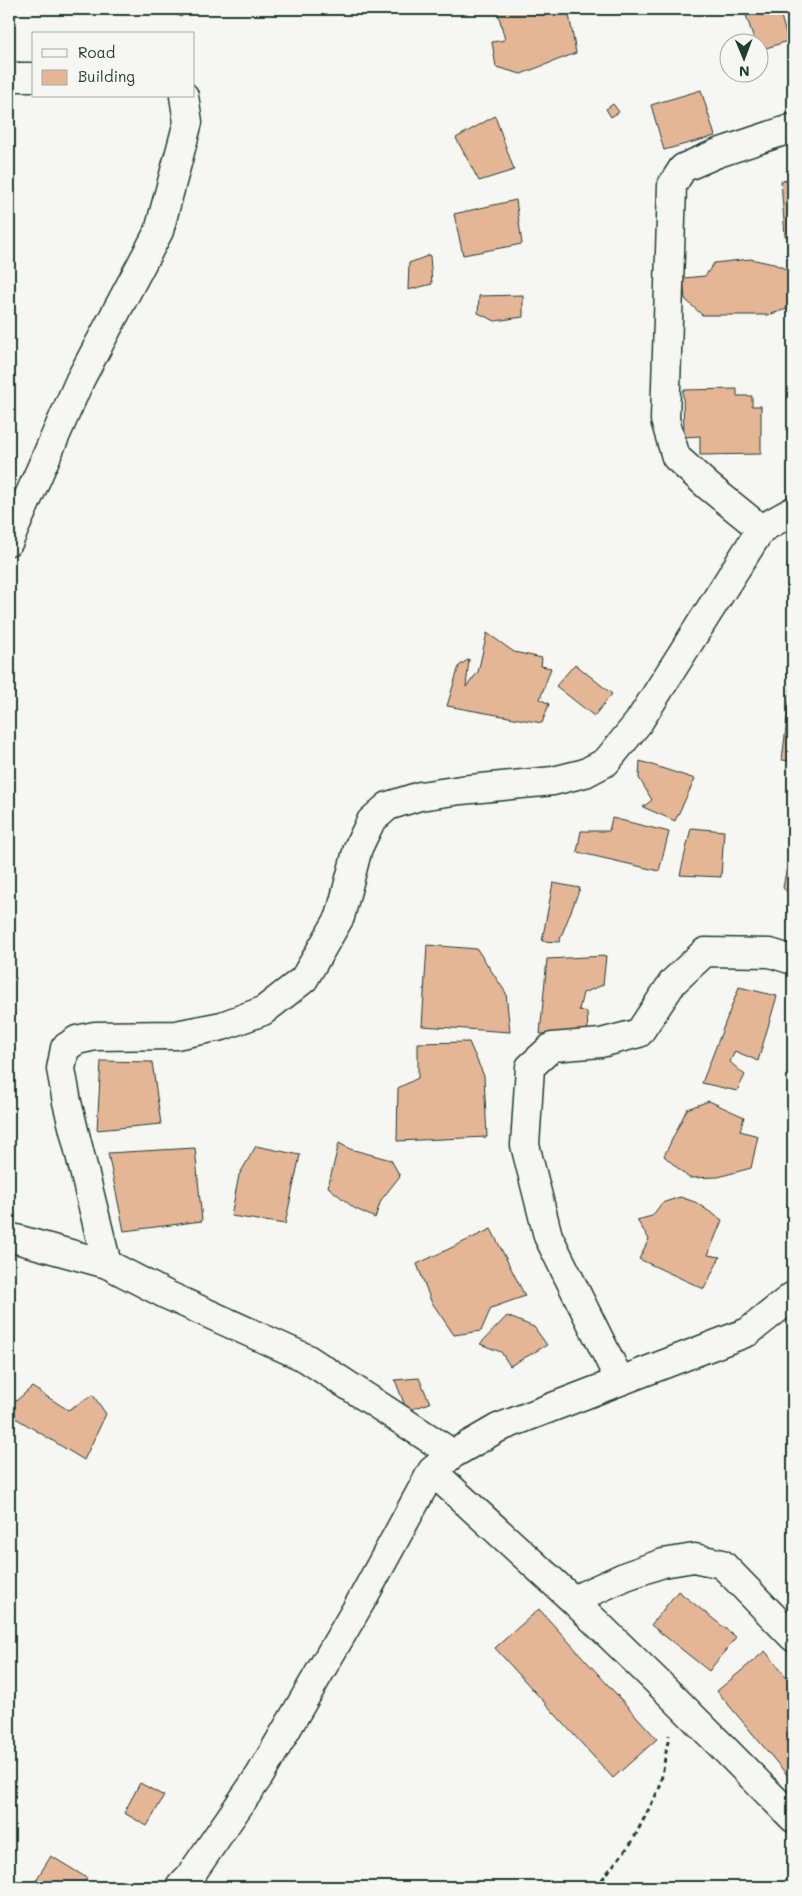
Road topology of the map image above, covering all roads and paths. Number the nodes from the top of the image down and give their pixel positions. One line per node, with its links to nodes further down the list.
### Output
1 (9, 77): 2 (street)
2 (32, 77)
3 (184, 98): 7 (street)
4 (793, 128): 6 (street)
5 (793, 511): 6 (street)
6 (761, 529): 10 (street)
7 (9, 541)
8 (793, 960): 12 (street)
9 (9, 1236): 10 (street)
10 (107, 1264): 13 (street)
11 (793, 1296): 12 (street)
12 (620, 1381): 13 (street)
13 (453, 1454): 14 (street)
14 (432, 1471): 15 (street); 19 (street)
15 (572, 1600): 16 (street); 17 (street)
16 (793, 1637)
17 (674, 1698): 18 (street); 20 (path)
18 (793, 1818)
19 (180, 1887)
20 (596, 1887)

